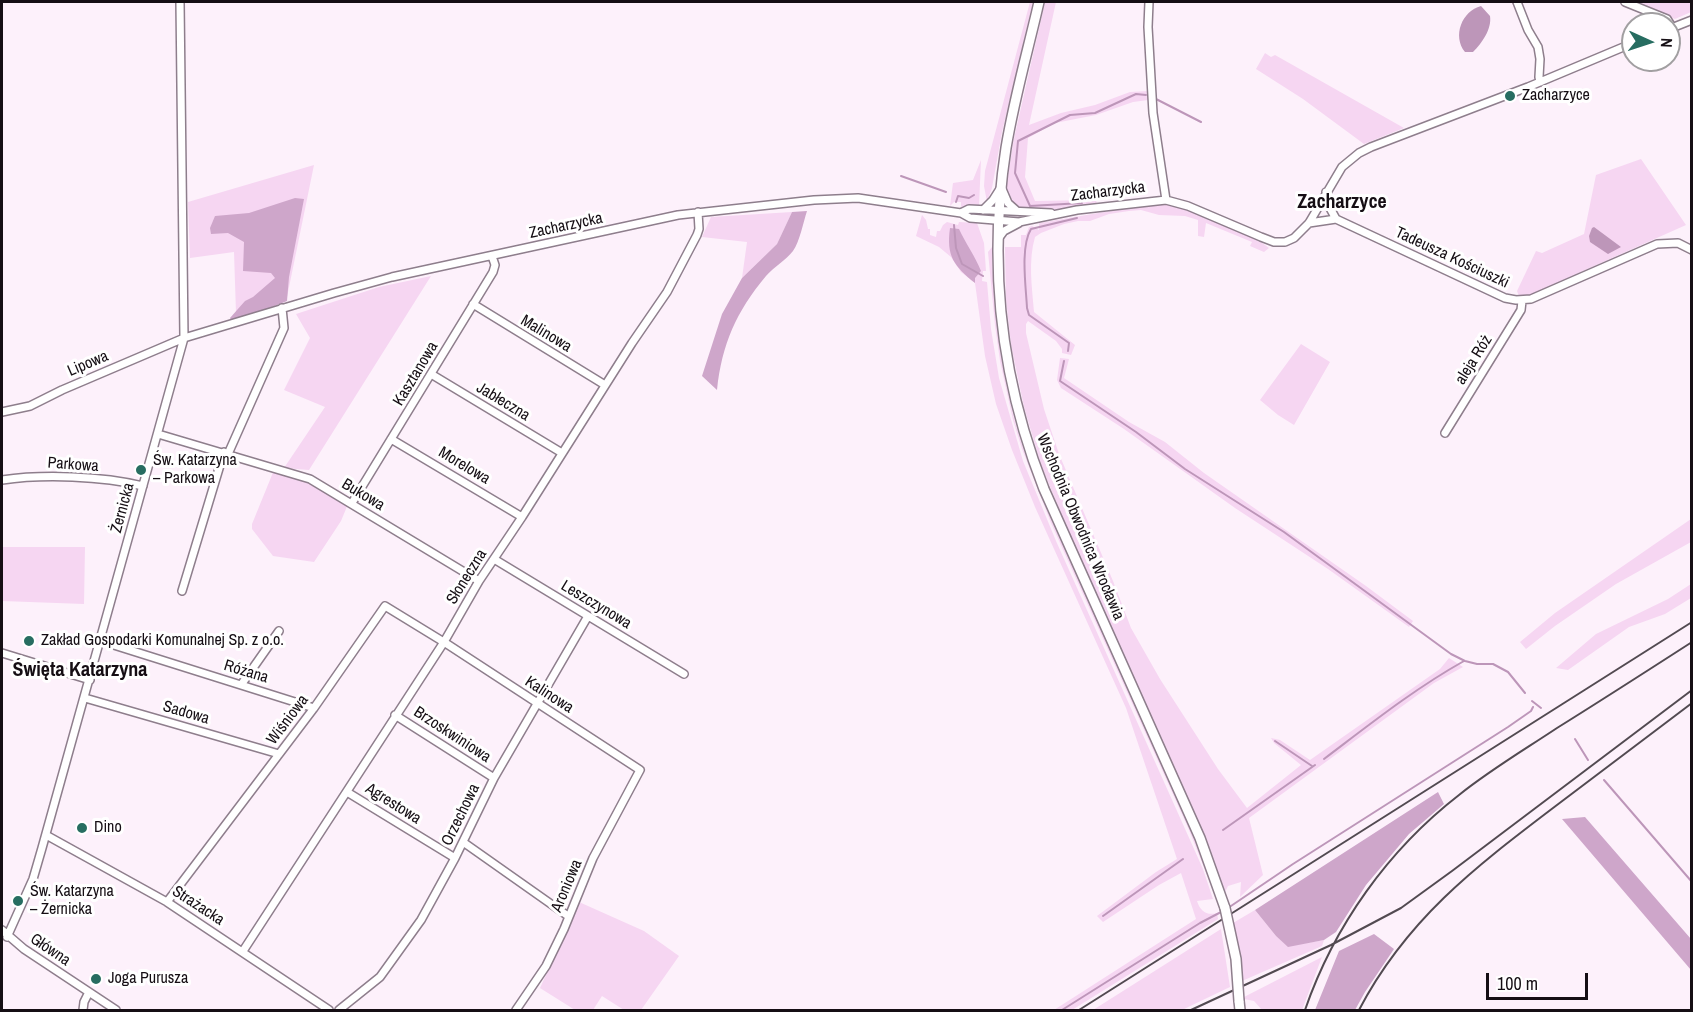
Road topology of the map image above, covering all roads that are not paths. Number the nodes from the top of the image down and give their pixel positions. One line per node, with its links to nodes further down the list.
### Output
1 (180, 2): 27 (street, Żernicka)
2 (1040, 2): 9 (main road, Wschodnia Obwodnica Wrocławia)
3 (1149, 2): 11 (street)
4 (1517, 2): 8 (street)
5 (1625, 2): 6 (street)
6 (1650, 12)
7 (1621, 49): 8 (street)
8 (1540, 82): 10 (street)
9 (1001, 187): 12 (street); 14 (street); 17 (main road, Wschodnia Obwodnica Wrocławia)
10 (1326, 192): 18 (street); 20 (street)
11 (1166, 200): 16 (street, Zacharzycka); 20 (street)
12 (983, 210): 15 (street, Zacharzycka); 17 (street, Zacharzycka)
13 (698, 212): 15 (street, Zacharzycka); 23 (street, Zacharzycka); 29 (street, Słoneczna)
14 (1018, 212): 16 (street, Zacharzycka); 17 (street, Zacharzycka)
15 (961, 213): 17 (street, Zacharzycka)
16 (1054, 213): 19 (street, Zacharzycka)
17 (999, 215): 19 (street, Zacharzycka); 21 (main road, Wschodnia Obwodnica Wrocławia)
18 (1335, 219): 20 (street); 24 (street, Tadeusza Kościuszki)
19 (1022, 221): 21 (street)
20 (1309, 223)
21 (998, 239): 68 (main road, Wschodnia Obwodnica Wrocławia, bridge)
22 (1692, 250): 24 (street, Tadeusza Kościuszki)
23 (492, 256): 25 (street, Kasztanowa); 26 (street, Zacharzycka)
24 (1522, 301): 31 (street, aleja Róż)
25 (473, 304): 28 (street, Kasztanowa); 29 (street, Malinowa)
26 (282, 308): 27 (street, Zacharzycka); 34 (street)
27 (184, 338): 30 (street, Lipowa); 32 (street, Żernicka)
28 (431, 374): 33 (street, Kasztanowa); 35 (street, Jabłeczna)
29 (605, 385): 35 (street, Słoneczna)
30 (2, 412)
31 (1445, 433)
32 (158, 434): 34 (street, Bukowa); 37 (street, Żernicka)
33 (392, 439): 38 (street, Kasztanowa); 39 (street, Morelowa)
34 (226, 453): 38 (street, Bukowa); 42 (street)
35 (562, 453): 39 (street, Słoneczna)
36 (2, 480): 37 (street, Parkowa)
37 (143, 486): 45 (street, Żernicka)
38 (352, 503): 41 (street, Bukowa)
39 (522, 517): 40 (street, Słoneczna)
40 (494, 559): 41 (street, Słoneczna); 43 (street, Leszczynowa)
41 (479, 581): 46 (street, Słoneczna)
42 (182, 591)
43 (588, 616): 48 (street, Leszczynowa); 52 (street, Orzechowa)
44 (279, 631): 50 (street)
45 (101, 641): 49 (street, Żernicka); 50 (street, Różana)
46 (444, 642): 52 (street, Kalinowa); 53 (street, Wiśniowa); 54 (street, Słoneczna)
47 (2, 653): 49 (street)
48 (684, 674)
49 (90, 680): 51 (street, Żernicka)
50 (241, 685): 53 (street, Różana)
51 (85, 698): 55 (street, Sadowa); 59 (street, Żernicka)
52 (537, 704): 56 (street, Kalinowa); 57 (street, Orzechowa)
53 (314, 708): 55 (street, Wiśniowa)
54 (395, 714): 57 (street, Brzoskwiniowa); 58 (street, Słoneczna)
55 (279, 754): 62 (street, Wiśniowa)
56 (640, 770): 63 (street, Aroniowa)
57 (494, 778): 60 (street, Orzechowa)
58 (347, 792): 61 (street, Agrestowa); 66 (street, Słoneczna)
59 (46, 835): 62 (street, Strażacka); 65 (street, Żernicka)
60 (463, 842): 61 (street, Orzechowa); 63 (street)
61 (455, 858): 72 (street, Orzechowa)
62 (167, 902): 66 (street, Strażacka)
63 (568, 916): 73 (street, Aroniowa)
64 (2, 930): 65 (street, Główna)
65 (4, 936): 67 (street, Główna)
66 (243, 951): 71 (street, Strażacka)
67 (89, 992): 69 (street); 70 (street, Główna)
68 (1240, 1006)
69 (83, 1011)
70 (116, 1011)
71 (329, 1011)
72 (339, 1011)
73 (516, 1011)

